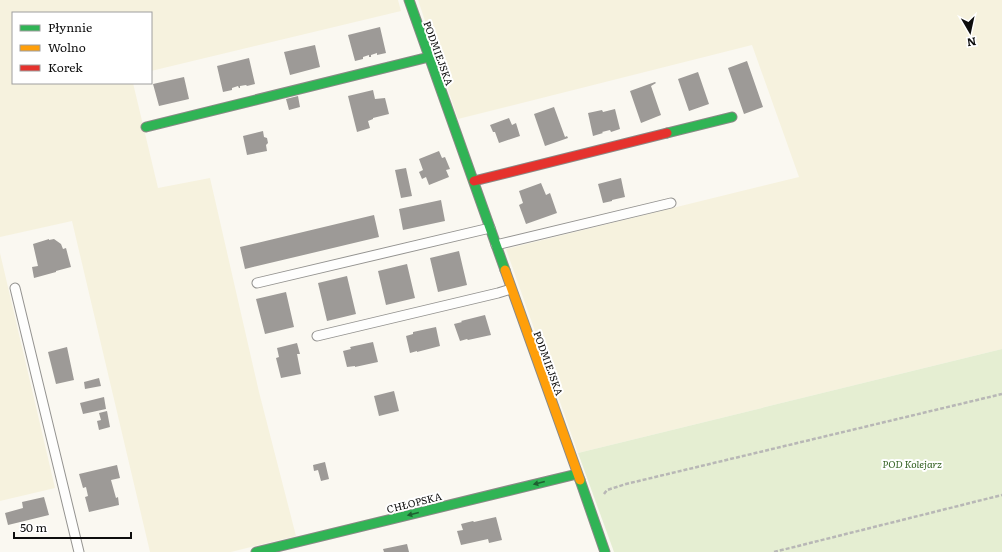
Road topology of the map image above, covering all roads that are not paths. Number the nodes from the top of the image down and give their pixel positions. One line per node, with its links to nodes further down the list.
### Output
1 (409, 0): 2 (street, PODMIEJSKA)
2 (429, 57): 4 (street); 5 (street, PODMIEJSKA)
3 (732, 117): 5 (street)
4 (146, 127)
5 (474, 181): 7 (street, PODMIEJSKA)
6 (671, 203): 8 (lane)
7 (490, 228): 8 (street, PODMIEJSKA); 9 (lane)
8 (496, 245): 11 (street, PODMIEJSKA)
9 (257, 283)
10 (15, 288): 14 (lane)
11 (511, 289): 12 (lane); 13 (street, PODMIEJSKA)
12 (317, 336)
13 (577, 474): 15 (street, CHŁOPSKA, one-way to 15); 16 (street, PODMIEJSKA)
14 (79, 552)
15 (256, 552)
16 (605, 552)

